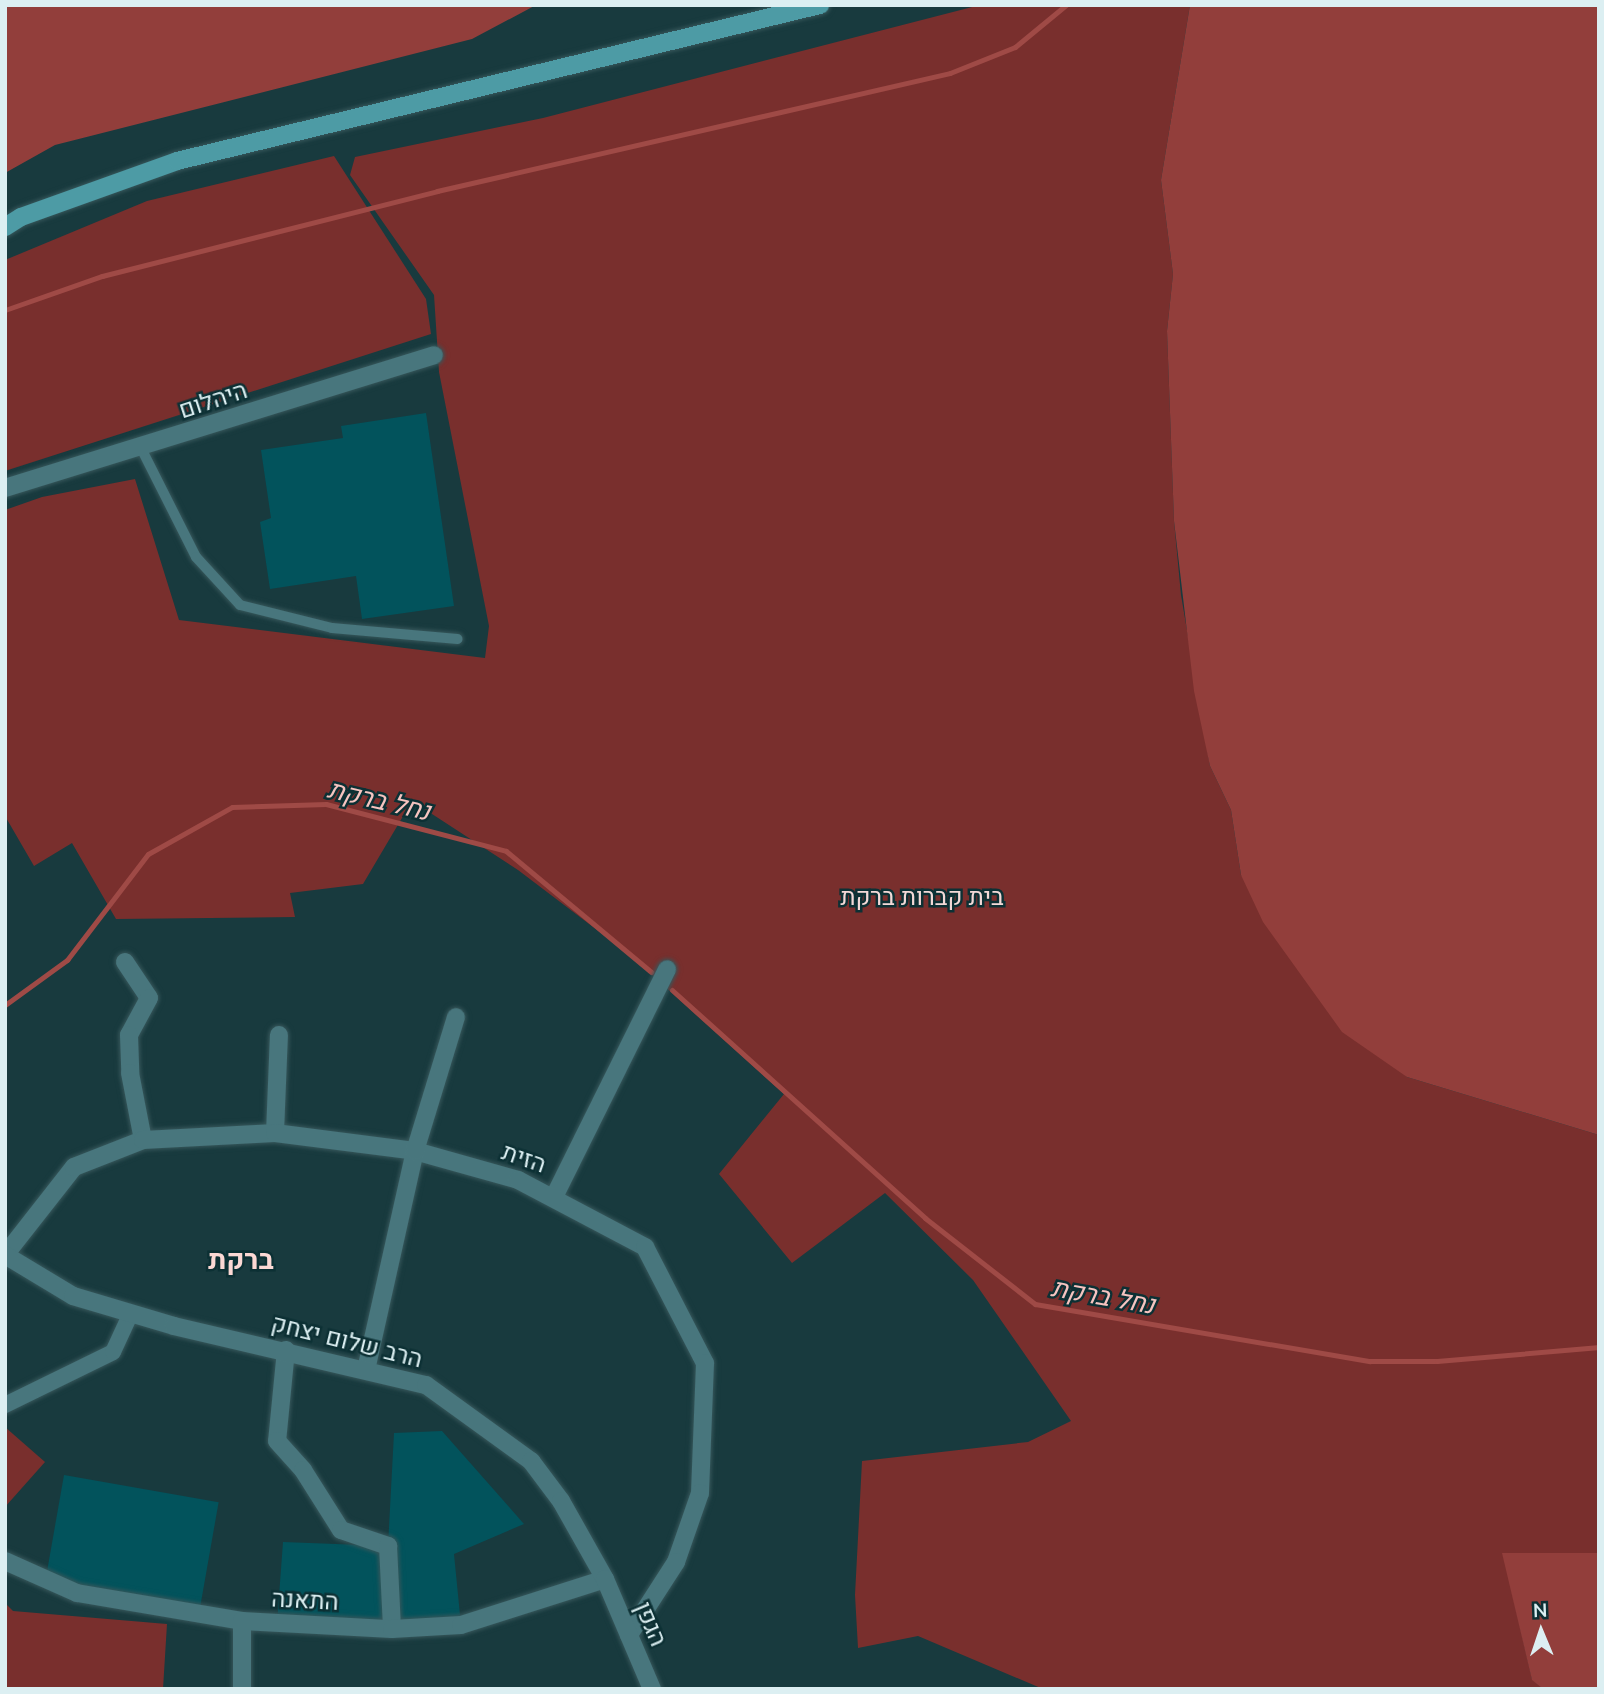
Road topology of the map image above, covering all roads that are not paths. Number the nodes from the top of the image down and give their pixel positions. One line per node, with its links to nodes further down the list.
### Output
1 (820, 5): 2 (main road)
2 (5, 227)
3 (434, 355): 4 (street, היהלום)
4 (141, 448): 5 (street, היהלום); 6 (lane)
5 (5, 488)
6 (458, 639)
7 (125, 962): 12 (street)
8 (667, 970): 14 (street)
9 (456, 1017): 13 (street)
10 (279, 1035): 11 (street)
11 (275, 1133): 12 (street, הזית); 13 (street, הזית)
12 (143, 1140): 15 (street, הזית)
13 (415, 1152): 14 (street, הזית); 18 (street)
14 (555, 1195): 24 (street, הזית)
15 (5, 1255): 16 (street, הרב שלום יצחק)
16 (131, 1313): 17 (street, הרב שלום יצחק); 19 (street)
17 (286, 1350): 18 (street, הרב שלום יצחק); 23 (street)
18 (366, 1370): 21 (street, הרב שלום יצחק)
19 (5, 1405)
20 (5, 1561): 22 (street, התאנה)
21 (605, 1579): 23 (street, התאנה); 24 (street, הגפן)
22 (242, 1621): 23 (street, התאנה); 25 (street)
23 (392, 1629)
24 (629, 1634): 26 (street, הגפן)
25 (242, 1689)
26 (652, 1689)

